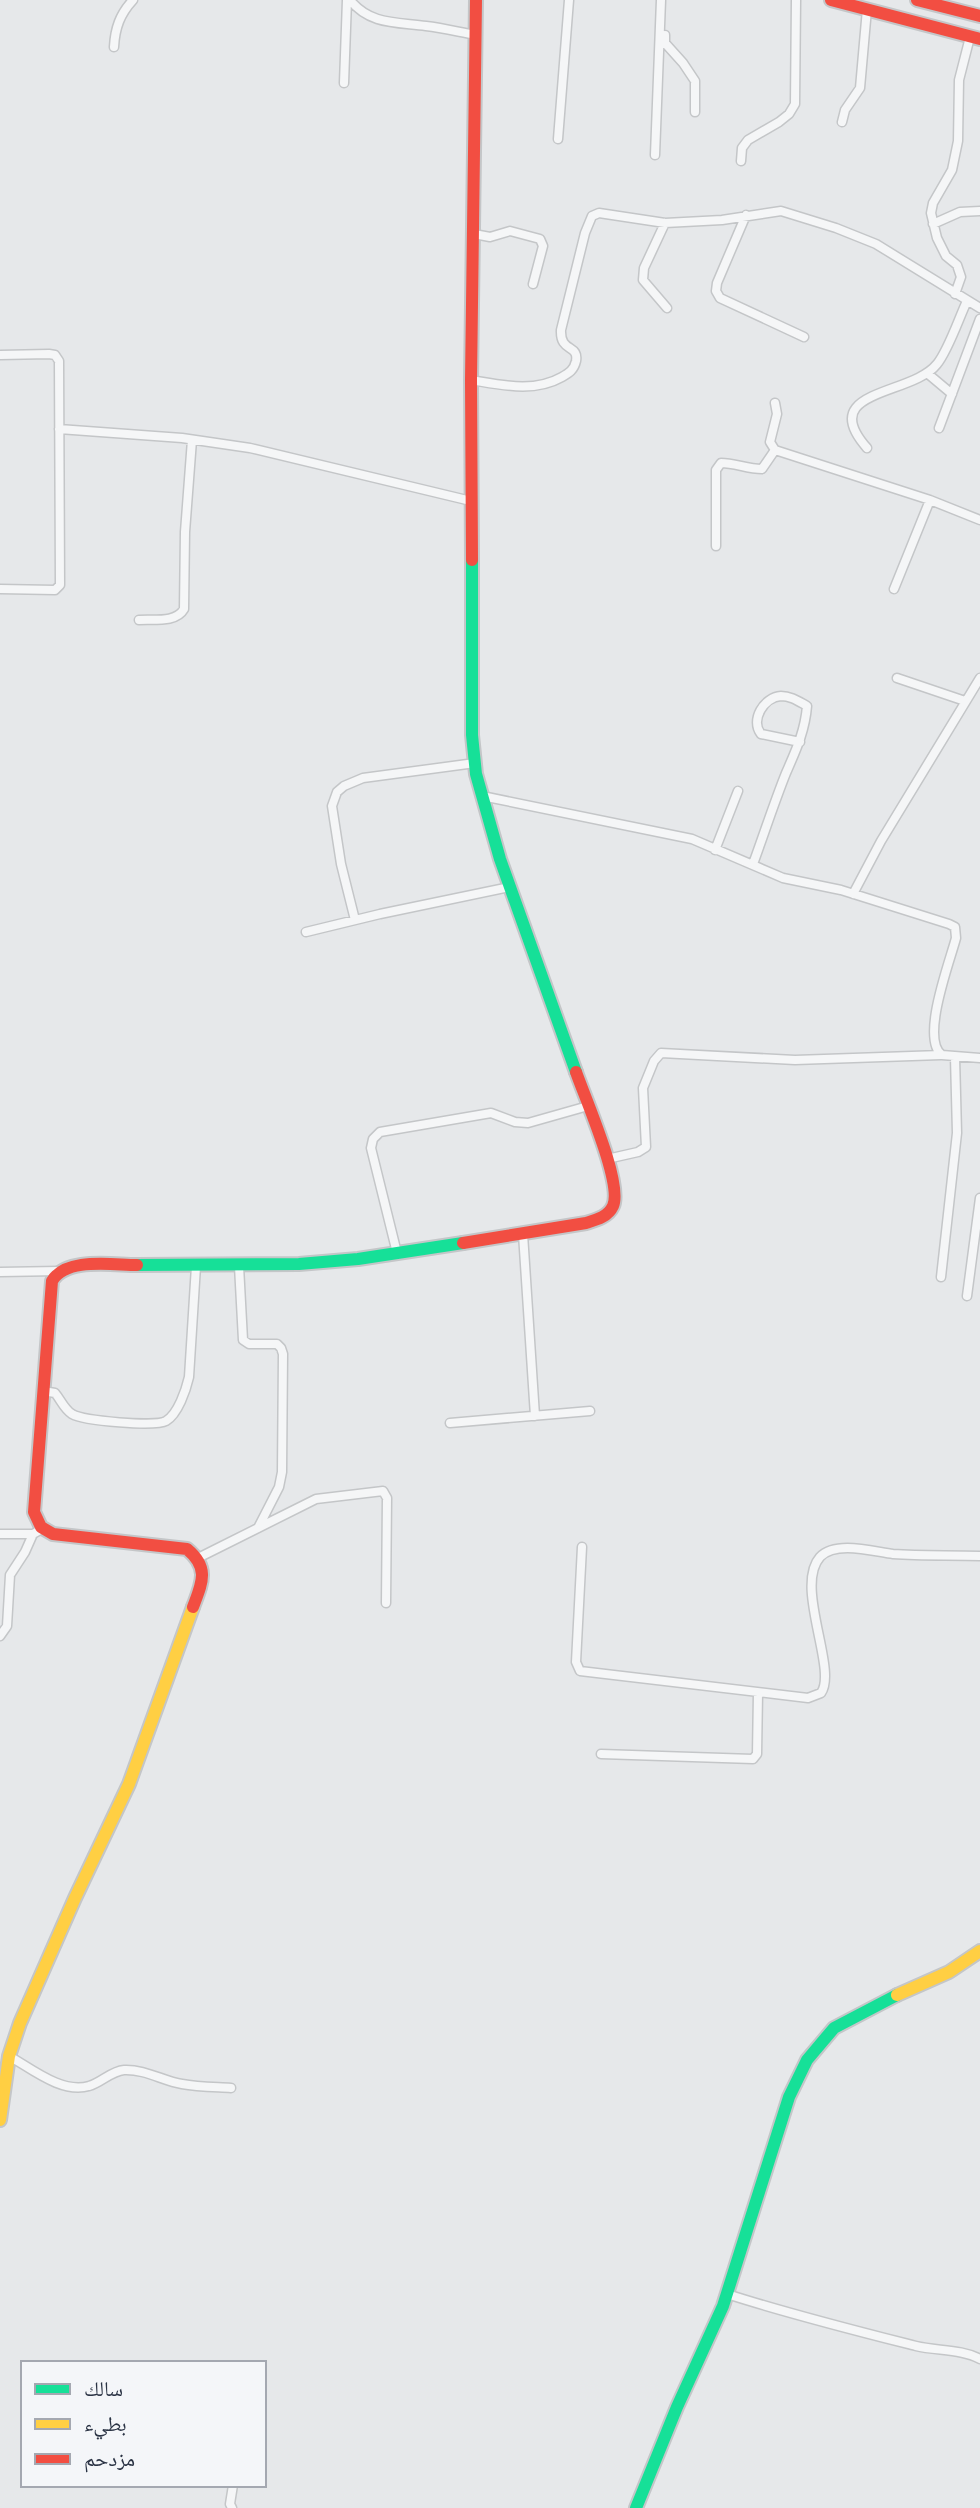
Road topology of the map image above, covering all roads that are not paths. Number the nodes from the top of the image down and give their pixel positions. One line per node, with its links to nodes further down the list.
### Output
1 (133, 0): 14 (street)
2 (349, 0): 12 (street); 15 (street)
3 (476, 0): 12 (main road)
4 (569, 0): 18 (street)
5 (663, 0): 16 (street); 19 (street)
6 (796, 0): 20 (street)
7 (831, 0): 10 (main road)
8 (917, 0): 9 (main road)
9 (968, 6): 11 (main road)
10 (867, 9): 13 (main road); 17 (street)
11 (980, 16)
12 (476, 35): 25 (main road)
13 (975, 38): 24 (street)
14 (114, 47)
15 (344, 83)
16 (695, 112)
17 (842, 122)
18 (558, 139)
19 (655, 155)
20 (741, 161)
21 (980, 211): 24 (street)
22 (746, 215): 23 (street); 27 (street); 32 (street)
23 (665, 223): 29 (street); 35 (street)
24 (933, 224): 27 (street)
25 (474, 234): 26 (street); 35 (main road)
26 (533, 284)
27 (955, 293): 28 (street)
28 (967, 301): 30 (street); 34 (street)
29 (667, 308)
30 (980, 308)
31 (980, 319): 36 (street)
32 (804, 337)
33 (0, 355): 39 (street)
34 (927, 373): 36 (street); 41 (street)
35 (471, 380): 44 (main road)
36 (952, 394): 38 (street)
37 (775, 402): 42 (street)
38 (939, 428)
39 (59, 429): 40 (street); 47 (street)
40 (192, 440): 44 (street); 49 (street)
41 (867, 448)
42 (775, 450): 43 (street); 46 (street)
43 (930, 500): 45 (street); 48 (street)
44 (471, 501): 54 (main road)
45 (980, 520)
46 (716, 545)
47 (0, 589)
48 (894, 590)
49 (139, 620)
50 (897, 678): 52 (street)
51 (980, 678): 52 (street)
52 (965, 701): 60 (street)
53 (800, 742): 53 (street); 58 (street)
54 (475, 763): 56 (main road); 61 (street)
55 (738, 791): 57 (street)
56 (482, 796): 57 (street); 59 (main road)
57 (715, 850): 58 (street)
58 (753, 864): 60 (street)
59 (510, 887): 61 (street); 66 (main road)
60 (853, 894): 63 (street)
61 (355, 920): 62 (street)
62 (306, 932)
63 (942, 1055): 64 (street); 67 (street)
64 (955, 1057): 65 (street); 75 (street)
65 (980, 1058)
66 (589, 1106): 67 (main road); 70 (street)
67 (607, 1159): 69 (main road)
68 (980, 1198): 76 (street)
69 (523, 1234): 70 (main road); 79 (street)
70 (397, 1253): 72 (main road)
71 (196, 1266): 72 (main road); 73 (main road); 77 (street)
72 (239, 1266): 81 (street)
73 (59, 1271): 74 (street); 77 (main road)
74 (0, 1272)
75 (941, 1277)
76 (967, 1296)
77 (43, 1391): 82 (main road)
78 (590, 1411): 79 (street)
79 (535, 1416): 80 (street)
80 (450, 1423)
81 (258, 1528): 86 (street); 87 (street)
82 (38, 1532): 83 (street); 86 (main road); 88 (street)
83 (0, 1534)
84 (582, 1547): 89 (street)
85 (980, 1556): 89 (street)
86 (198, 1558): 92 (main road)
87 (386, 1603)
88 (0, 1636)
89 (758, 1693): 90 (street)
90 (601, 1754)
91 (980, 1951): 95 (main road)
92 (9, 2056): 93 (street); 94 (main road)
93 (231, 2088)
94 (0, 2120)
95 (727, 2294): 96 (street); 99 (main road)
96 (980, 2359)
97 (233, 2487): 98 (street)
98 (232, 2508)
99 (636, 2508)

